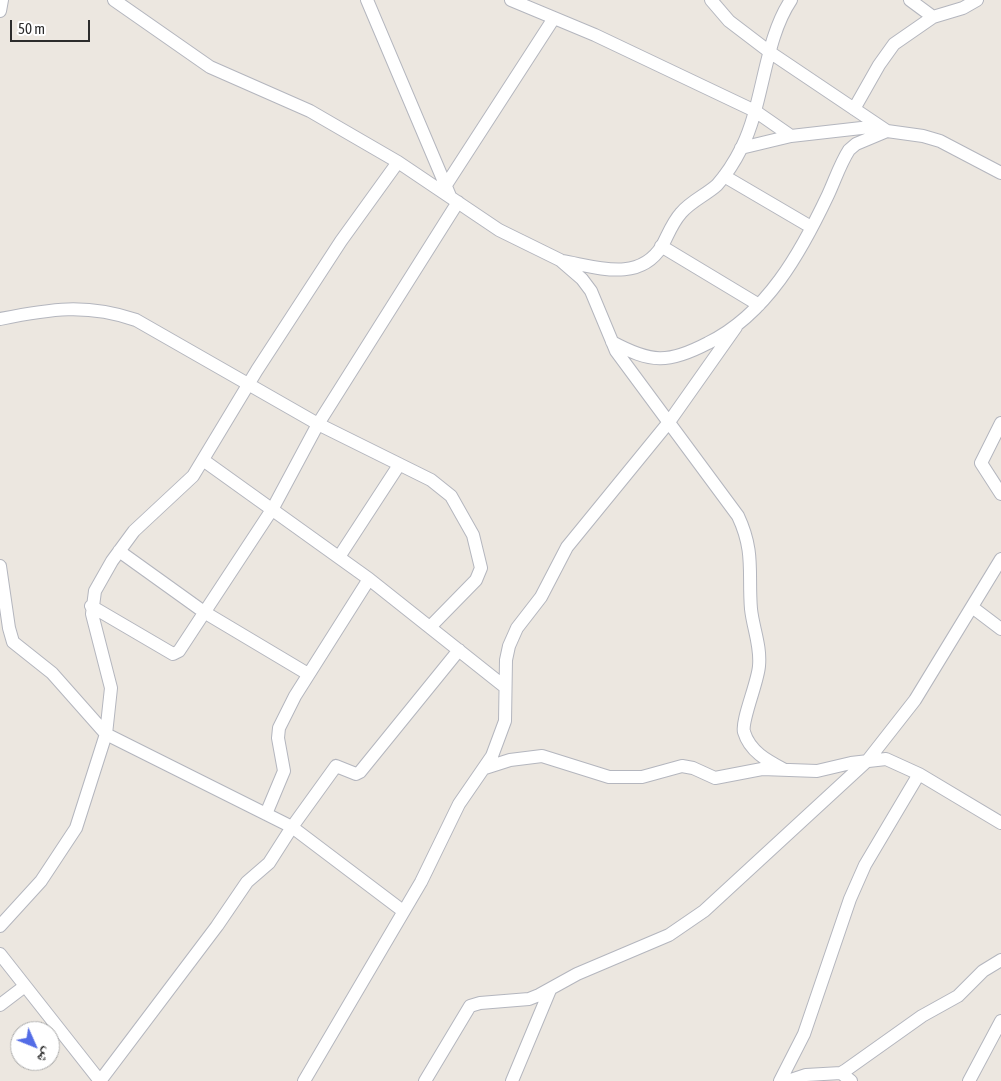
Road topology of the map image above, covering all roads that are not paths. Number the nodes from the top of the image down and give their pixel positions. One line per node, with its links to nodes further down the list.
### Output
1 (2, 0): 9 (street)
2 (114, 0): 18 (street)
3 (367, 0): 21 (street)
4 (711, 0): 12 (street)
5 (791, 0): 12 (street)
6 (910, 0): 10 (street)
7 (977, 0): 10 (street)
8 (516, 1): 11 (street)
9 (0, 11)
10 (933, 17): 13 (street)
11 (554, 18): 14 (street); 21 (street)
12 (771, 53): 13 (street); 14 (street)
13 (854, 109): 15 (street)
14 (755, 111): 16 (street); 17 (street)
15 (883, 129): 16 (street); 19 (street); 22 (street)
16 (791, 136): 17 (street)
17 (741, 148): 20 (street)
18 (398, 162): 21 (street); 29 (street)
19 (1001, 172)
20 (724, 176): 22 (street); 23 (street)
21 (451, 194): 24 (street); 32 (street)
22 (811, 227): 25 (street)
23 (661, 246): 24 (street); 25 (street)
24 (560, 260): 28 (street)
25 (759, 305): 27 (street)
26 (0, 319): 29 (street)
27 (736, 326): 28 (street); 30 (street)
28 (611, 342): 30 (street)
29 (249, 383): 32 (street); 33 (street)
30 (669, 422): 49 (street); 53 (street)
31 (1001, 423): 35 (street)
32 (318, 424): 34 (street); 36 (street)
33 (203, 460): 36 (street); 37 (street)
34 (399, 464): 38 (street); 45 (street)
35 (1001, 494)
36 (273, 508): 38 (street); 44 (street)
37 (119, 551): 42 (street); 44 (street)
38 (339, 557): 41 (street)
39 (1001, 559): 43 (street)
40 (0, 566): 50 (street)
41 (370, 579): 45 (street); 48 (street)
42 (91, 606): 44 (street); 50 (street)
43 (972, 607): 46 (street); 51 (street)
44 (204, 612): 48 (street)
45 (430, 627): 47 (street)
46 (1001, 629)
47 (459, 650): 49 (street); 57 (street)
48 (308, 674): 55 (street)
49 (505, 687): 52 (street)
50 (106, 734): 55 (street); 59 (street)
51 (868, 760): 53 (street); 54 (street); 63 (street)
52 (485, 768): 53 (street); 58 (street)
53 (785, 770)
54 (919, 774): 56 (street); 71 (street)
55 (266, 814): 57 (street)
56 (1001, 823)
57 (292, 827): 58 (street); 67 (street)
58 (403, 911): 68 (street)
59 (0, 926)
60 (0, 954): 62 (street)
61 (1001, 960): 66 (street)
62 (25, 986): 64 (street); 67 (street)
63 (550, 990): 69 (street); 70 (street)
64 (0, 1005)
65 (1001, 1021): 74 (street)
66 (840, 1073): 72 (street); 73 (street)
67 (100, 1081)
68 (304, 1081)
69 (425, 1081)
70 (512, 1081)
71 (780, 1081)
72 (788, 1081)
73 (851, 1081)
74 (969, 1081)

